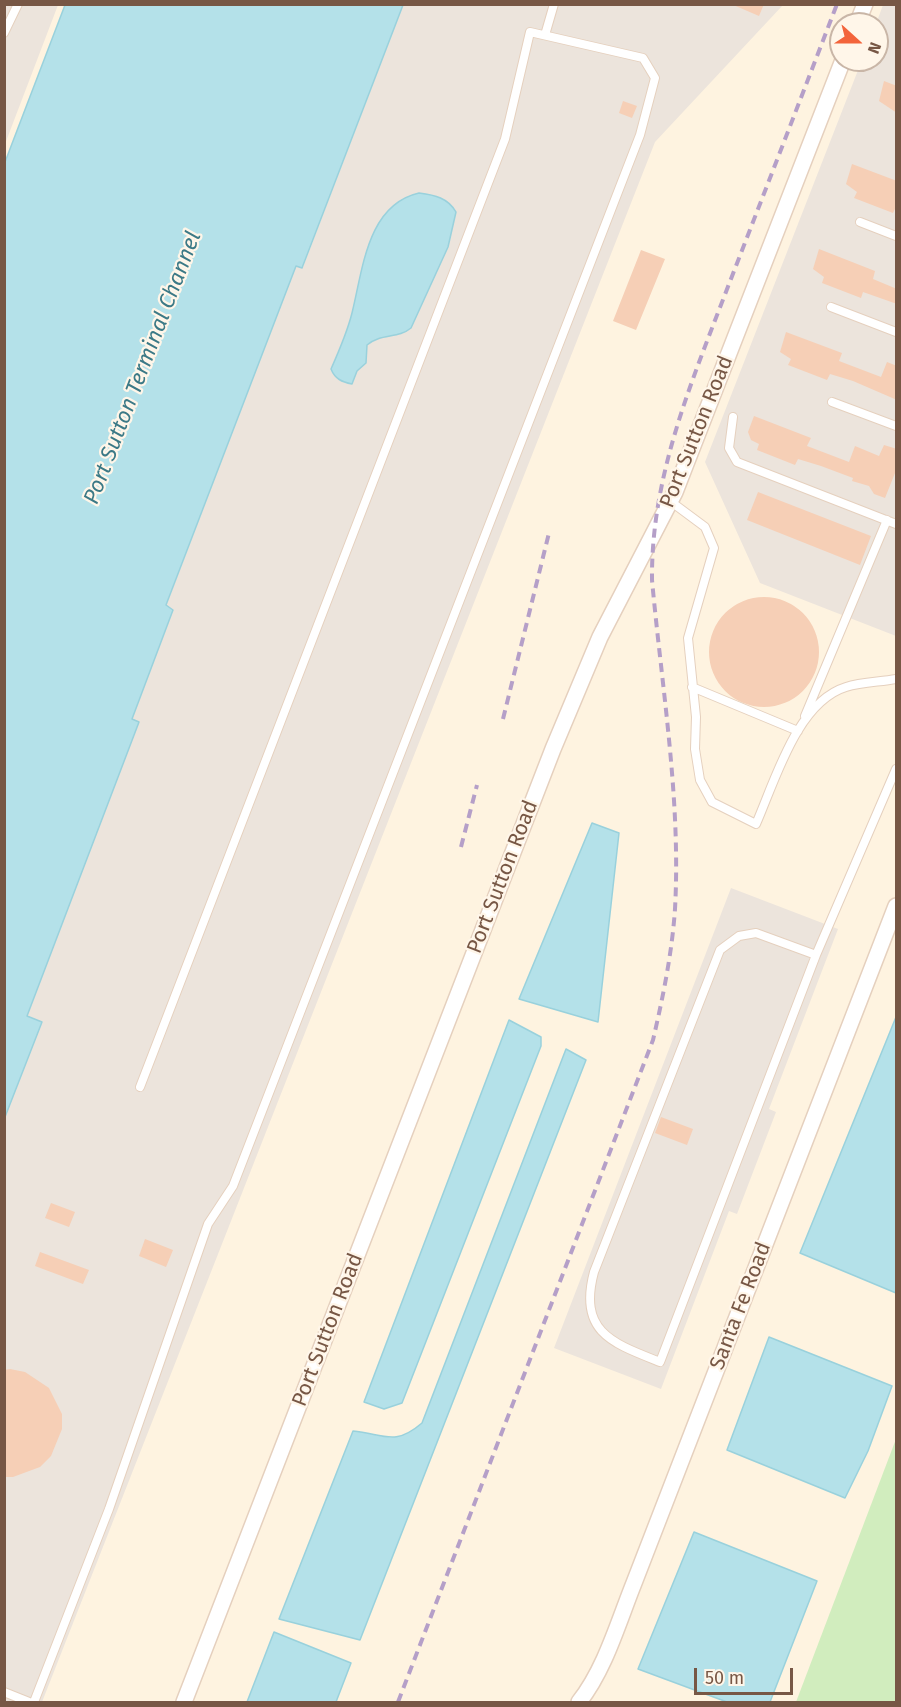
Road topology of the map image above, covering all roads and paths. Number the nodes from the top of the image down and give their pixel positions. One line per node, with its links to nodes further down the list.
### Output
1 (18, 4): 3 (lane)
2 (554, 4): 4 (lane)
3 (4, 33)
4 (544, 35): 23 (lane); 26 (lane)
5 (838, 72): 13 (street, Port Sutton Road)
6 (860, 222): 7 (lane)
7 (897, 236)
8 (831, 307): 9 (lane)
9 (897, 332)
10 (832, 402): 12 (lane)
11 (733, 417): 14 (lane)
12 (897, 426)
13 (670, 501): 17 (lane); 27 (street, Port Sutton Road)
14 (887, 520): 15 (lane); 18 (lane)
15 (897, 524)
16 (897, 679): 18 (lane)
17 (692, 687): 19 (lane); 19 (lane)
18 (803, 720): 19 (lane)
19 (798, 731)
20 (897, 769): 22 (lane)
21 (897, 906): 28 (street, Santa Fe Road)
22 (816, 955): 22 (lane)
23 (140, 1087)
24 (4, 1692): 25 (lane)
25 (29, 1702)
26 (34, 1702)
27 (184, 1702)
28 (579, 1702)

